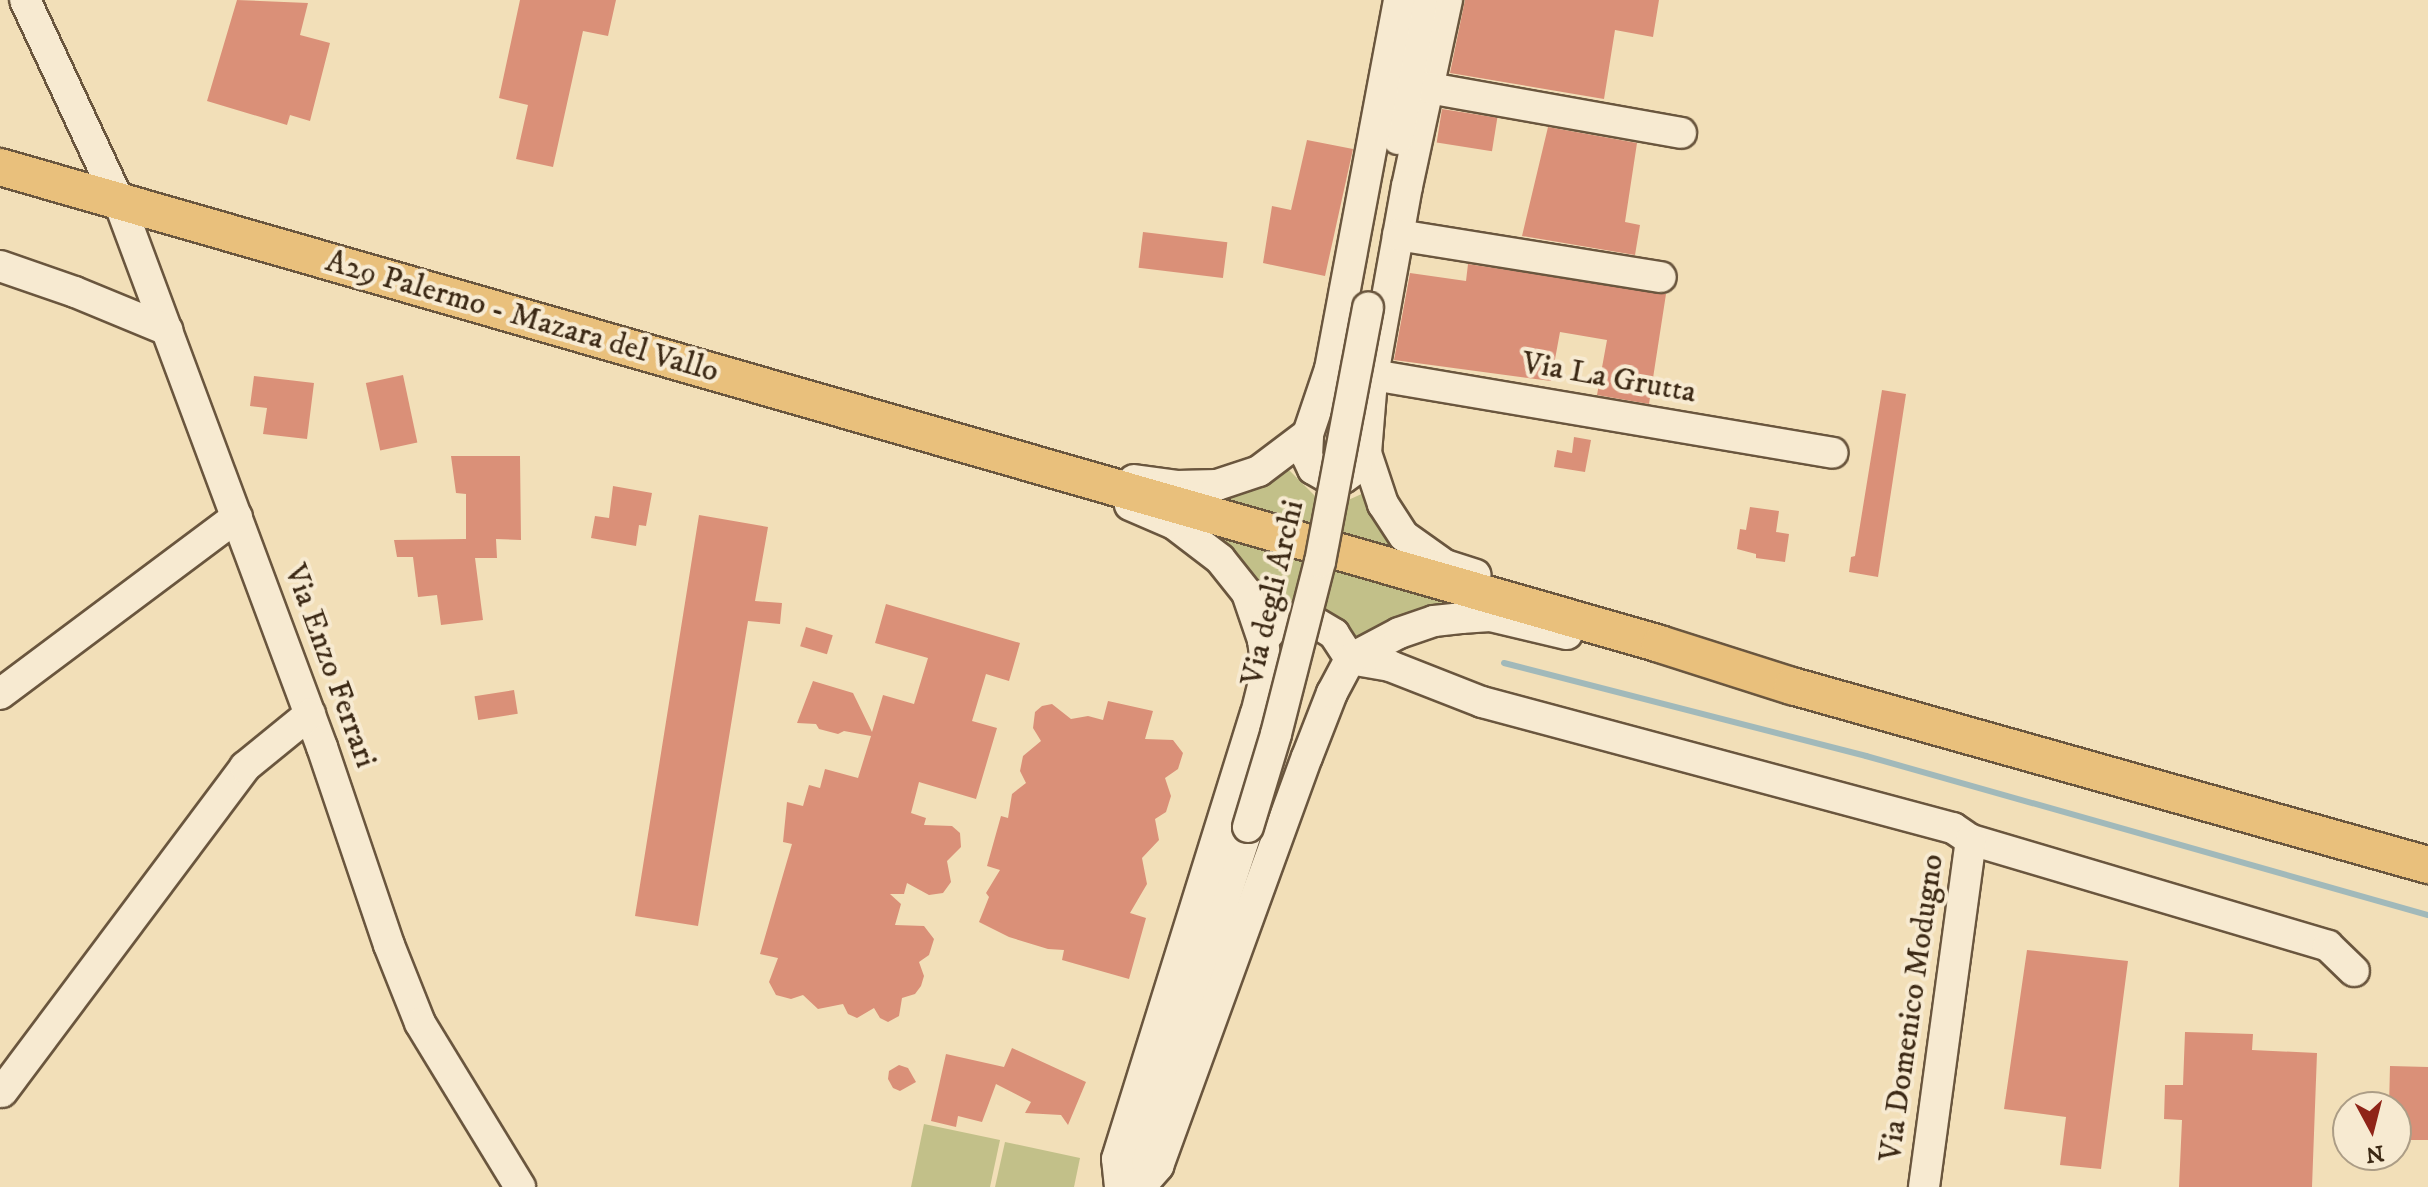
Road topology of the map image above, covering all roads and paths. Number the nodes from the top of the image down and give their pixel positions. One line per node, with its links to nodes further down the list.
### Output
1 (25, 0): 8 (street, Via Enzo Ferrari)
2 (1399, 0): 14 (street)
3 (1422, 0): 30 (street, Via degli Archi, bridge)
4 (1447, 0): 5 (street)
5 (1429, 88): 6 (street); 9 (street)
6 (1681, 133)
7 (0, 167): 8 (main road, A29 Palermo - Mazara del Vallo)
8 (119, 202): 12 (street, Via Enzo Ferrari); 17 (main road, A29 Palermo - Mazara del Vallo)
9 (1398, 235): 11 (street); 13 (street)
10 (0, 266): 12 (street)
11 (1661, 277)
12 (167, 330): 18 (street, Via Enzo Ferrari)
13 (1373, 375): 15 (street); 16 (street, Via La Grutta)
14 (1308, 434): 15 (street); 17 (street)
15 (1366, 453): 20 (street)
16 (1832, 453)
17 (1044, 467): 19 (street); 20 (main road, A29 Palermo - Mazara del Vallo)
18 (237, 517): 22 (street); 23 (street, Via Enzo Ferrari)
19 (1263, 640): 21 (street); 29 (street)
20 (1660, 644): 21 (street); 25 (main road, A29 Palermo - Mazara del Vallo)
21 (1350, 659): 24 (street); 31 (street)
22 (0, 694)
23 (310, 714): 27 (street); 28 (street, Via Enzo Ferrari)
24 (1971, 840): 26 (street); 32 (street, Via Domenico Modugno)
25 (2428, 865)
26 (2354, 971)
27 (2, 1092)
28 (520, 1187)
29 (1120, 1187)
30 (1129, 1187)
31 (1140, 1187)
32 (1924, 1187)

